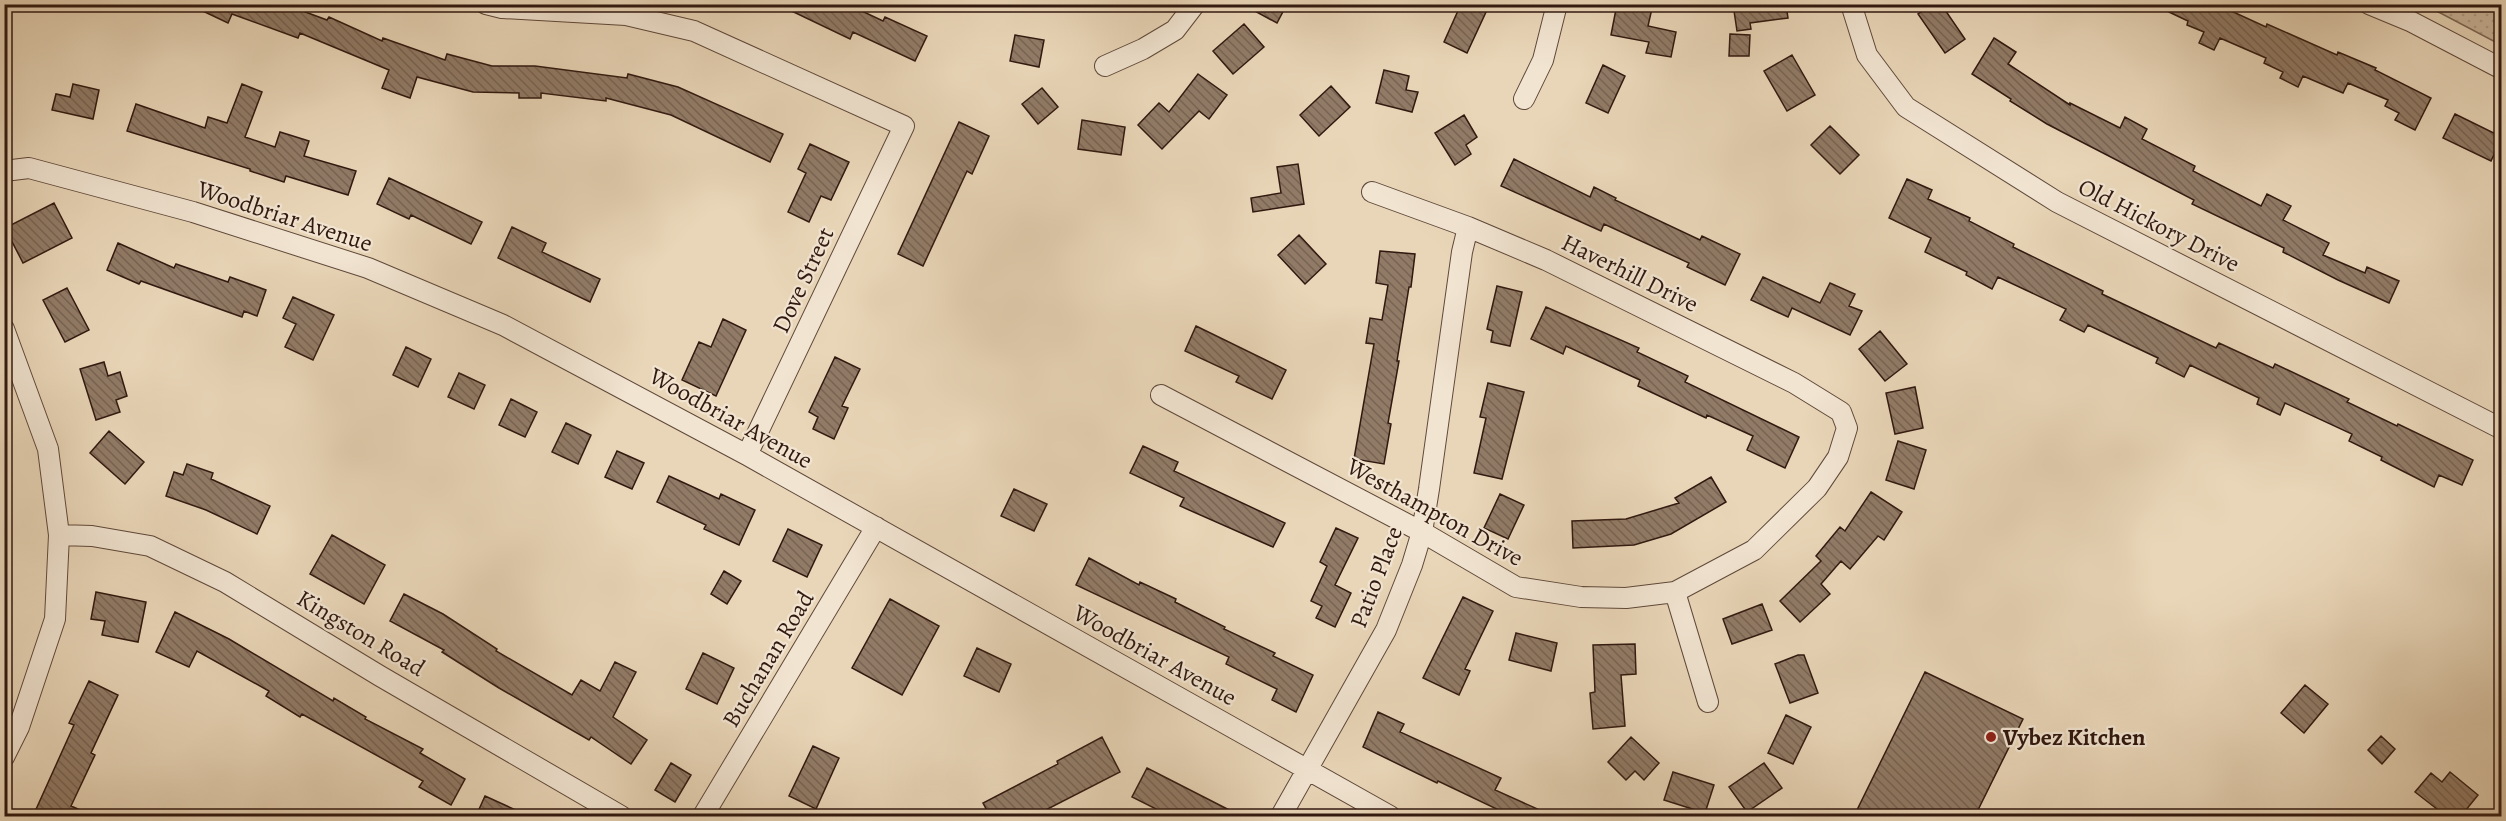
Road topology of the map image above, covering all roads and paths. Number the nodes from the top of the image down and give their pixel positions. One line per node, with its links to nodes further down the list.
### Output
1 (486, 4): 16 (street, Dove Street)
2 (1195, 4): 6 (street)
3 (1557, 4): 8 (street)
4 (1851, 4): 15 (street, Old Hickory Drive)
5 (2369, 4): 7 (street)
6 (1105, 66)
7 (2502, 69)
8 (1524, 99)
9 (4, 171): 16 (street, Woodbriar Avenue)
10 (1372, 192): 11 (street, Haverhill Drive)
11 (1468, 227): 14 (street, Haverhill Drive); 18 (street, Patio Place)
12 (4, 329): 19 (street)
13 (1161, 395): 18 (street, Westhampton Drive)
14 (1846, 428): 20 (street, Westhampton Drive)
15 (2502, 429)
16 (747, 454): 17 (street, Woodbriar Avenue)
17 (876, 527): 23 (street, Woodbriar Avenue); 25 (street, Buchanan Road)
18 (1422, 532): 20 (street, Westhampton Drive); 23 (street, Patio Place)
19 (59, 535): 22 (street); 24 (street, Kingston Road)
20 (1675, 592): 21 (street)
21 (1708, 702)
22 (4, 757)
23 (1308, 769): 26 (street, Patio Place); 27 (street, Woodbriar Avenue)
24 (621, 816)
25 (703, 816)
26 (1281, 816)
27 (1390, 816)

